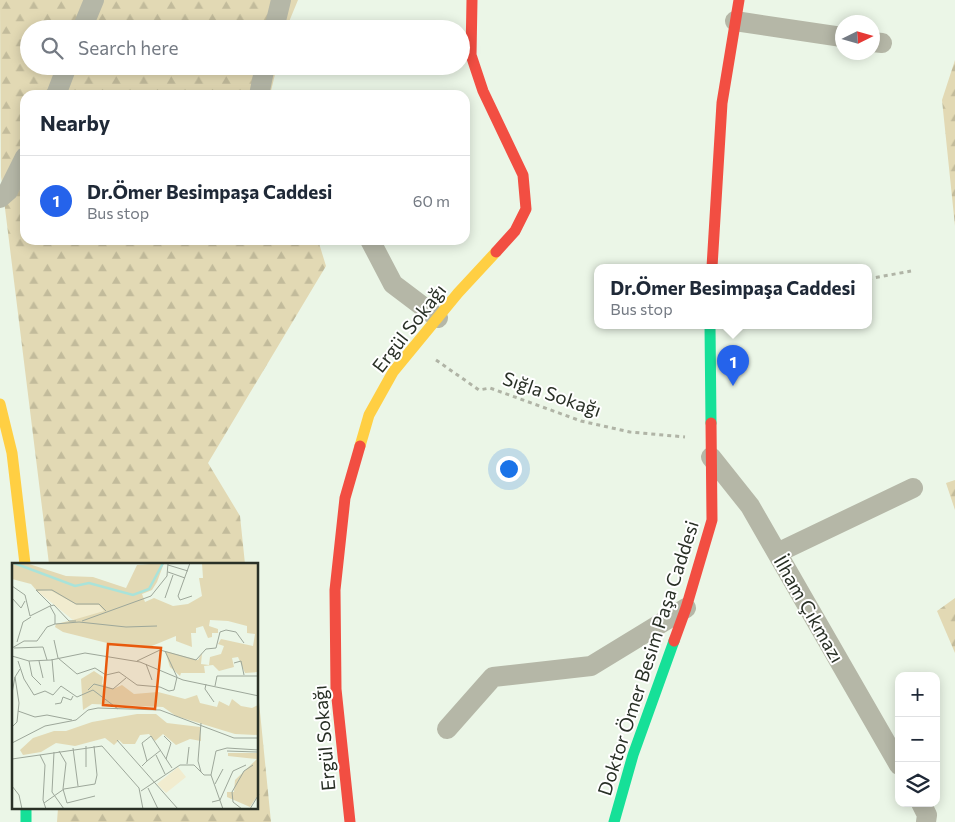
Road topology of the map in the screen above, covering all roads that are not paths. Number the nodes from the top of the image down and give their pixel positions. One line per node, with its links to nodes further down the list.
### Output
1 (94, 0): 5 (street)
2 (280, 0): 6 (street)
3 (472, 0): 17 (street, Ergül Sokağı)
4 (739, 0): 7 (street)
5 (86, 20)
6 (276, 20)
7 (735, 22): 8 (street); 16 (street)
8 (835, 36)
9 (64, 75): 11 (street)
10 (263, 75): 12 (street)
11 (58, 90)
12 (260, 90)
13 (20, 167): 14 (street)
14 (0, 198)
15 (372, 245): 17 (street)
16 (712, 264)
17 (438, 318): 28 (street, Ergül Sokağı)
18 (710, 329): 20 (street, Doktor Ömer Besim Paşa Caddesi)
19 (0, 404): 23 (street)
20 (711, 449): 22 (street, İlham Çıkmazı); 24 (street, Doktor Ömer Besim Paşa Caddesi)
21 (913, 488): 22 (street)
22 (777, 553): 26 (street, İlham Çıkmazı)
23 (25, 563)
24 (686, 608): 25 (street); 29 (street, Doktor Ömer Besim Paşa Caddesi)
25 (447, 729)
26 (897, 762)
27 (922, 807): 30 (street)
28 (350, 822)
29 (614, 822)
30 (926, 822)

